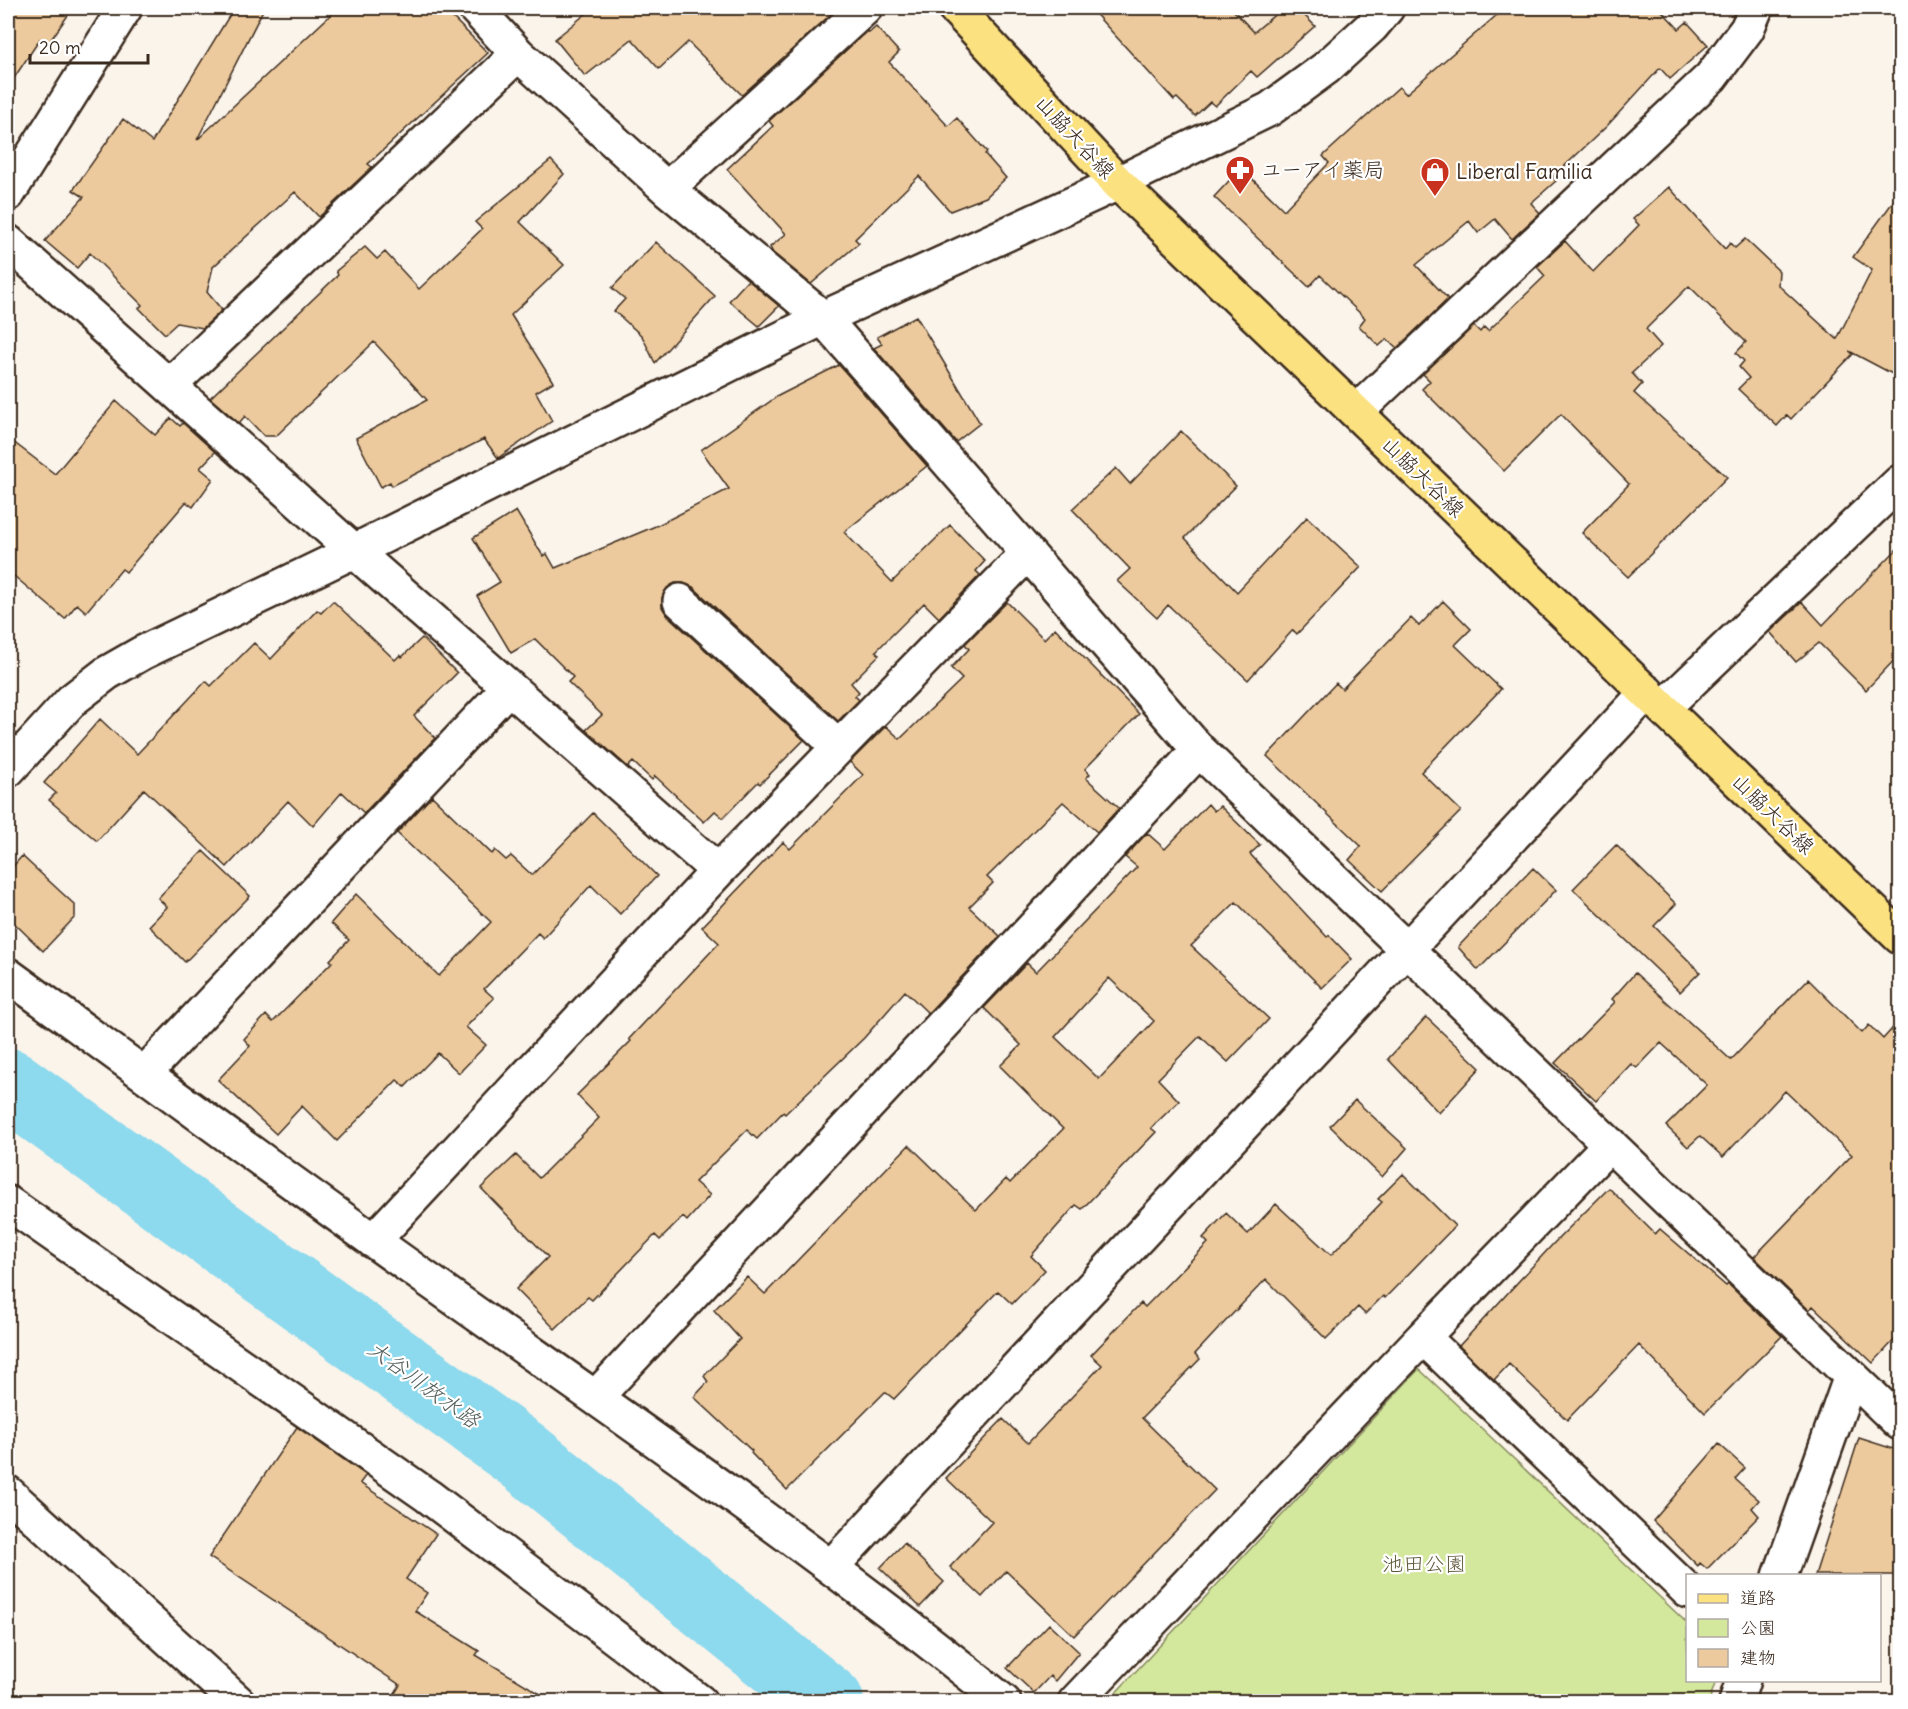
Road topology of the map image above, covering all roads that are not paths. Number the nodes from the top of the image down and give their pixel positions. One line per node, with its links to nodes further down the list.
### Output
1 (125, 8): 10 (street)
2 (475, 8): 7 (street)
3 (865, 8): 9 (street)
4 (955, 8): 8 (main road, 山脇大谷線)
5 (1387, 8): 8 (street)
6 (1756, 8): 14 (street)
7 (518, 54): 9 (street); 13 (street)
8 (1118, 183): 12 (street); 14 (main road, 山脇大谷線)
9 (667, 189): 12 (street)
10 (8, 194)
11 (8, 242): 13 (street)
12 (823, 318): 16 (street); 17 (street)
13 (169, 386): 16 (street)
14 (1356, 412): 20 (main road, 山脇大谷線)
15 (1900, 482): 20 (street)
16 (354, 552): 19 (street); 23 (street)
17 (1026, 555): 21 (street); 22 (street)
18 (680, 601): 21 (street)
19 (508, 687): 24 (street); 28 (street)
20 (1655, 700): 25 (main road, 山脇大谷線); 26 (street)
21 (839, 747): 24 (street)
22 (1199, 750): 26 (street); 34 (street)
23 (8, 770)
24 (718, 871): 31 (street)
25 (1900, 937)
26 (1407, 947): 29 (street); 37 (street)
27 (8, 975): 28 (street)
28 (144, 1074): 31 (street)
29 (1610, 1144): 32 (street); 33 (street)
30 (8, 1203): 42 (street)
31 (373, 1241): 34 (street)
32 (1423, 1336): 39 (street); 44 (street)
33 (1851, 1376): 35 (street); 38 (street)
34 (596, 1397): 37 (street)
35 (1900, 1423)
36 (8, 1493): 41 (street)
37 (831, 1567): 43 (street)
38 (1780, 1574)
39 (1686, 1589)
40 (1742, 1682): 45 (street)
41 (238, 1701)
42 (700, 1701)
43 (1004, 1701)
44 (1075, 1701)
45 (1736, 1701)

